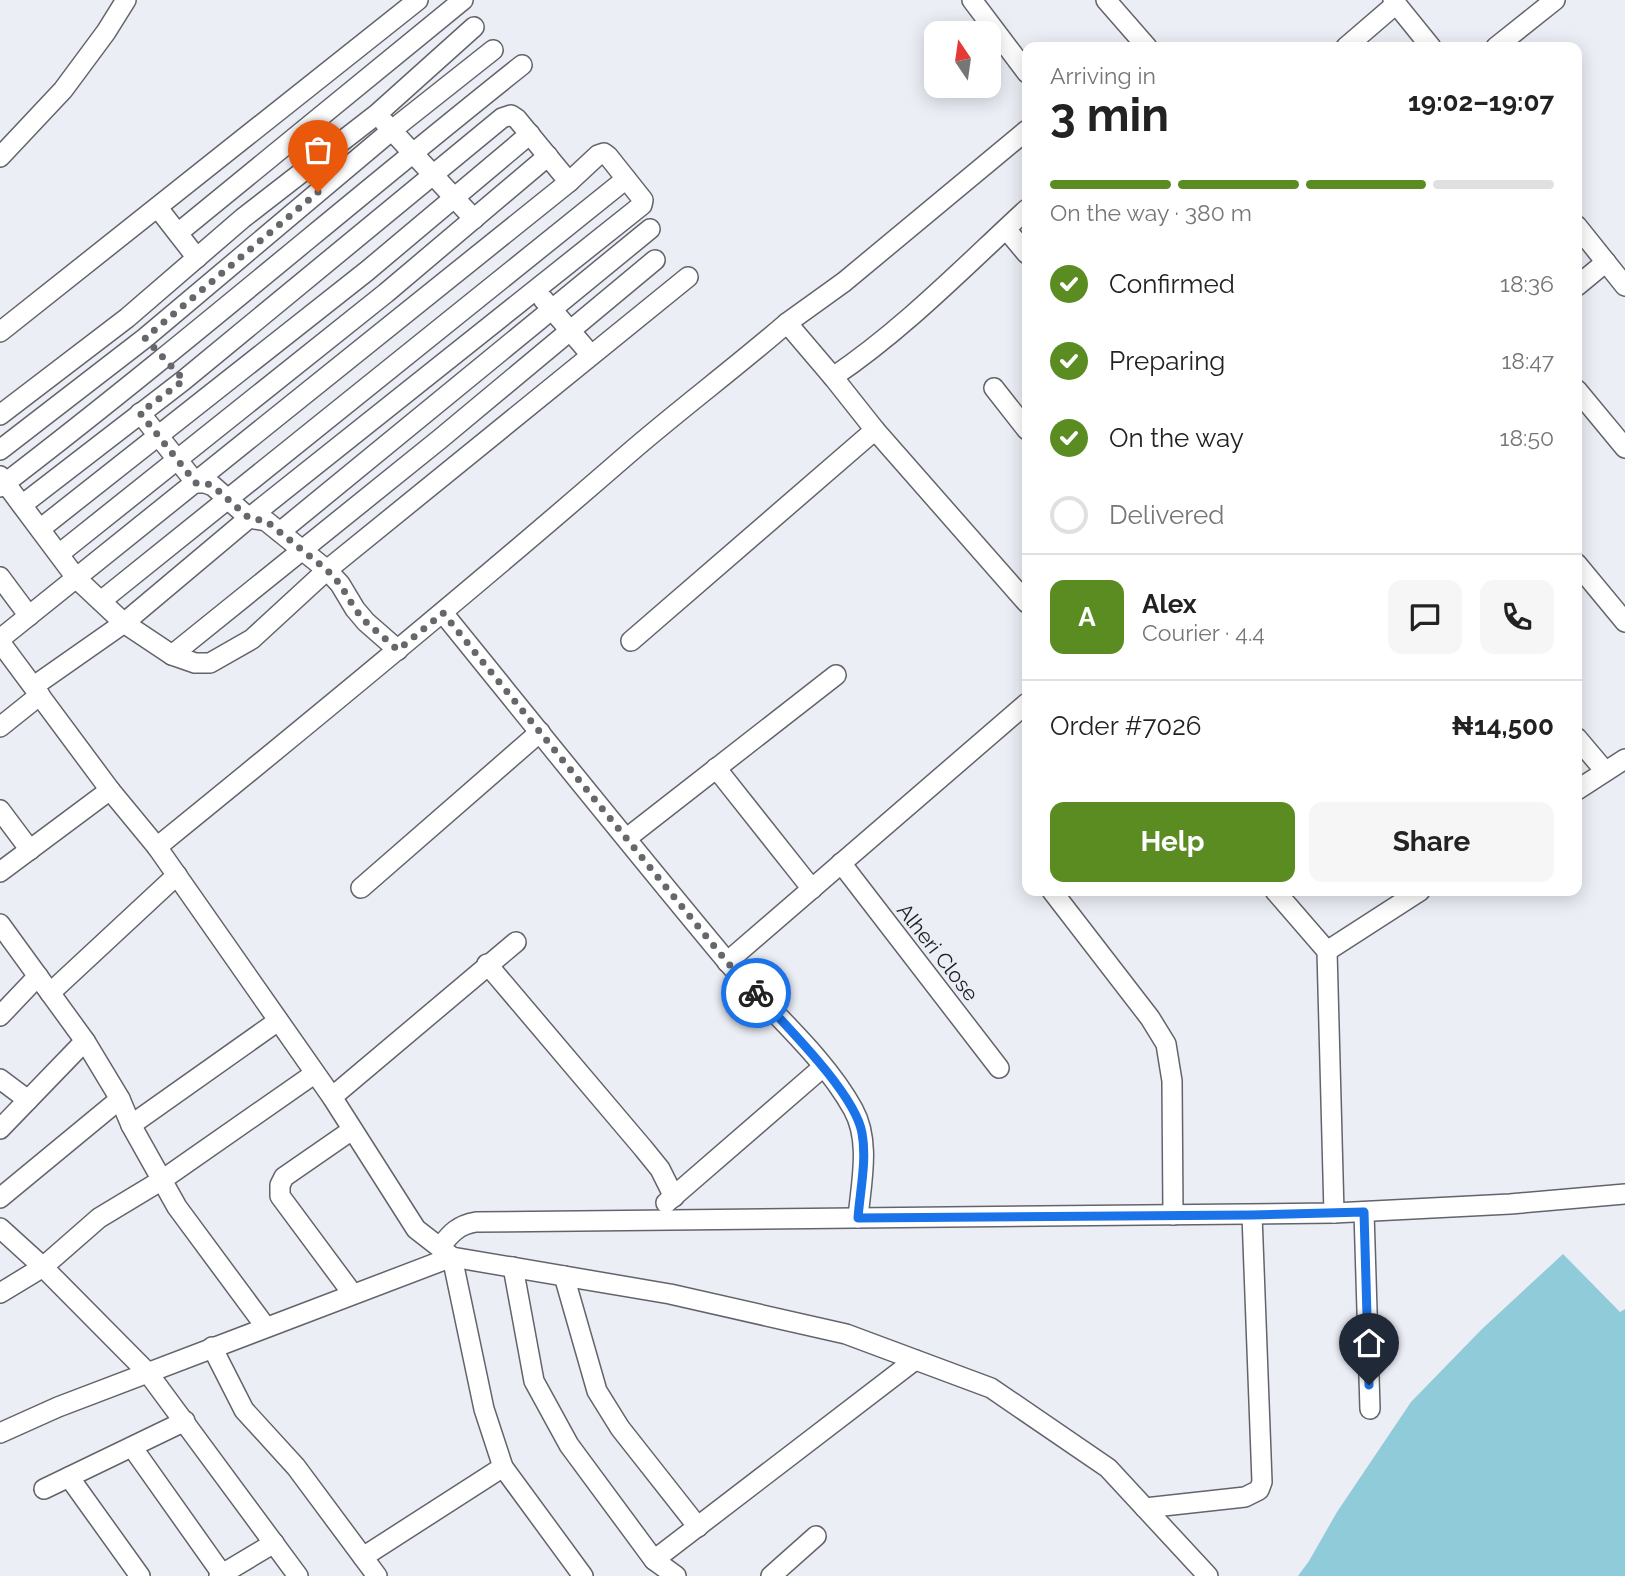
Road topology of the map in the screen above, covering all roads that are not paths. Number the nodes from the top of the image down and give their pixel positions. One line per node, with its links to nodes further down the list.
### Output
1 (126, 0): 22 (street)
2 (418, 0): 27 (street)
3 (463, 0): 34 (street)
4 (971, 0): 15 (street)
5 (1106, 0): 9 (street)
6 (1394, 2): 10 (street); 11 (street)
7 (1550, 2): 12 (street)
8 (474, 27): 16 (street)
9 (1143, 42)
10 (1351, 42)
11 (1427, 42)
12 (1502, 42)
13 (493, 50): 17 (street)
14 (522, 65): 20 (street)
15 (1022, 66)
16 (377, 114): 17 (street); 29 (street)
17 (392, 130): 20 (street); 35 (street)
18 (530, 134): 21 (street); 23 (street); 26 (street)
19 (1022, 134): 52 (street)
20 (412, 153): 23 (street); 39 (street)
21 (548, 156): 25 (street); 30 (street)
22 (0, 158)
23 (432, 176): 26 (street); 36 (street)
24 (626, 180): 25 (street); 47 (street); 76 (street)
25 (569, 182): 50 (street)
26 (455, 197): 30 (street); 42 (street)
27 (158, 208): 34 (street); 54 (street)
28 (1022, 214): 32 (street)
29 (243, 218): 35 (street); 38 (street)
30 (474, 219): 48 (street)
31 (650, 229): 49 (street)
32 (1006, 229): 37 (street); 58 (street)
33 (1582, 232): 41 (street)
34 (178, 233): 38 (street)
35 (263, 239): 39 (street); 55 (street)
36 (346, 247): 42 (street); 44 (street)
37 (1022, 248)
38 (197, 258): 51 (street)
39 (283, 260): 44 (street); 57 (street)
40 (655, 260): 53 (street)
41 (1606, 262): 45 (street); 46 (street)
42 (367, 271): 48 (street); 68 (street)
43 (688, 277): 56 (street)
44 (303, 282): 59 (street)
45 (1582, 282)
46 (1625, 286)
47 (535, 290): 49 (street); 61 (street)
48 (386, 293): 50 (street); 72 (street)
49 (551, 309): 53 (street); 65 (street)
50 (404, 314): 75 (street)
51 (127, 318): 55 (street); 64 (street)
52 (787, 323): 58 (street); 89 (street)
53 (569, 330): 56 (street); 69 (street)
54 (0, 332)
55 (145, 338): 57 (street); 71 (street)
56 (591, 355): 73 (street)
57 (164, 358): 59 (street); 74 (street)
58 (833, 377): 67 (street)
59 (184, 380): 63 (street)
60 (994, 388): 66 (street)
61 (403, 396): 65 (street); 78 (street)
62 (1582, 396): 70 (street)
63 (140, 413): 68 (street); 77 (street)
64 (0, 415)
65 (421, 416): 69 (street); 80 (street)
66 (1022, 424)
67 (875, 430): 87 (street); 94 (street)
68 (158, 436): 72 (street); 79 (street)
69 (440, 439): 73 (street); 81 (street)
70 (1625, 448)
71 (0, 450)
72 (178, 461): 75 (street); 82 (street)
73 (460, 462): 83 (street)
74 (2, 482): 77 (street)
75 (196, 483): 76 (street); 86 (street)
76 (227, 501): 78 (street); 88 (street)
77 (22, 505): 79 (street)
78 (249, 518): 80 (street); 92 (street)
79 (40, 529): 82 (street)
80 (280, 532): 81 (street)
81 (301, 549): 83 (street); 96 (street)
82 (59, 554): 86 (street)
83 (327, 570): 95 (street); 96 (street)
84 (1582, 570): 91 (street)
85 (0, 577): 90 (street)
86 (78, 579): 88 (street); 90 (street)
87 (1022, 597)
88 (101, 601): 92 (street)
89 (443, 613): 95 (street); 101 (street)
90 (29, 616): 93 (street)
91 (1625, 622)
92 (124, 623): 96 (street); 98 (street)
93 (0, 641): 98 (street)
94 (631, 641)
95 (398, 650): 110 (street)
96 (172, 655)
97 (836, 675): 104 (street)
98 (37, 690): 100 (street); 107 (street)
99 (1022, 706): 112 (street)
100 (0, 727)
101 (540, 732): 109 (street); 115 (street)
102 (1582, 744): 105 (street)
103 (1625, 759): 105 (street)
104 (716, 768): 109 (street); 116 (street)
105 (1605, 771): 106 (street)
106 (1582, 787)
107 (110, 790): 110 (street); 111 (street)
108 (0, 810): 111 (street)
109 (626, 838): 123 (street)
110 (157, 847): 114 (street)
111 (30, 850): 113 (street)
112 (841, 863): 116 (street); 131 (street, Alheri Close)
113 (0, 872)
114 (177, 875): 126 (street); 128 (street)
115 (361, 888)
116 (812, 889): 123 (street)
117 (1056, 896): 146 (street)
118 (1279, 896): 122 (street)
119 (1411, 896): 122 (street)
120 (0, 924): 125 (street)
121 (516, 942): 124 (street)
122 (1327, 951): 145 (street)
123 (727, 962): 130 (street)
124 (487, 964): 134 (street); 142 (street)
125 (38, 976): 126 (street); 127 (street)
126 (50, 992): 129 (street)
127 (0, 1016)
128 (278, 1021): 132 (street); 137 (street)
129 (85, 1041): 135 (street); 136 (street)
130 (824, 1067): 142 (street); 148 (street)
131 (999, 1068)
132 (314, 1074): 134 (street); 140 (street)
133 (0, 1079): 136 (street)
134 (332, 1097): 139 (street)
135 (120, 1099): 137 (street); 143 (street)
136 (28, 1100): 138 (street)
137 (131, 1125): 140 (street)
138 (0, 1129)
139 (352, 1130): 151 (street); 156 (street)
140 (162, 1180): 152 (street); 157 (street)
141 (1625, 1194): 144 (street)
142 (674, 1197): 149 (street)
143 (0, 1198)
144 (1364, 1212): 145 (street); 161 (street)
145 (1334, 1213): 147 (street)
146 (1173, 1215): 147 (street); 148 (street)
147 (1252, 1215): 168 (street)
148 (858, 1218): 149 (street)
149 (646, 1219): 151 (street)
150 (0, 1228): 152 (street)
151 (446, 1252): 153 (street); 156 (street); 165 (street)
152 (43, 1267): 155 (street); 160 (street)
153 (513, 1267): 154 (street); 173 (street)
154 (564, 1276): 159 (street); 169 (street)
155 (0, 1293)
156 (352, 1293): 157 (street)
157 (265, 1326): 158 (street)
158 (212, 1347): 160 (street); 172 (street)
159 (915, 1360): 168 (street); 169 (street)
160 (148, 1373): 162 (street); 163 (street)
161 (1370, 1409)
162 (184, 1421): 164 (street); 171 (street)
163 (0, 1433)
164 (132, 1447): 166 (street); 175 (street)
165 (503, 1467): 172 (street); 179 (street)
166 (69, 1477): 167 (street); 176 (street)
167 (44, 1489)
168 (1145, 1508): 182 (street)
169 (698, 1527): 173 (street)
170 (816, 1536): 181 (street)
171 (274, 1543): 174 (street); 177 (street)
172 (363, 1557): 178 (street)
173 (654, 1560): 180 (street)
174 (244, 1570): 175 (street)
175 (220, 1575)
176 (140, 1576)
177 (298, 1576)
178 (377, 1576)
179 (583, 1576)
180 (676, 1576)
181 (771, 1576)
182 (1208, 1576)

